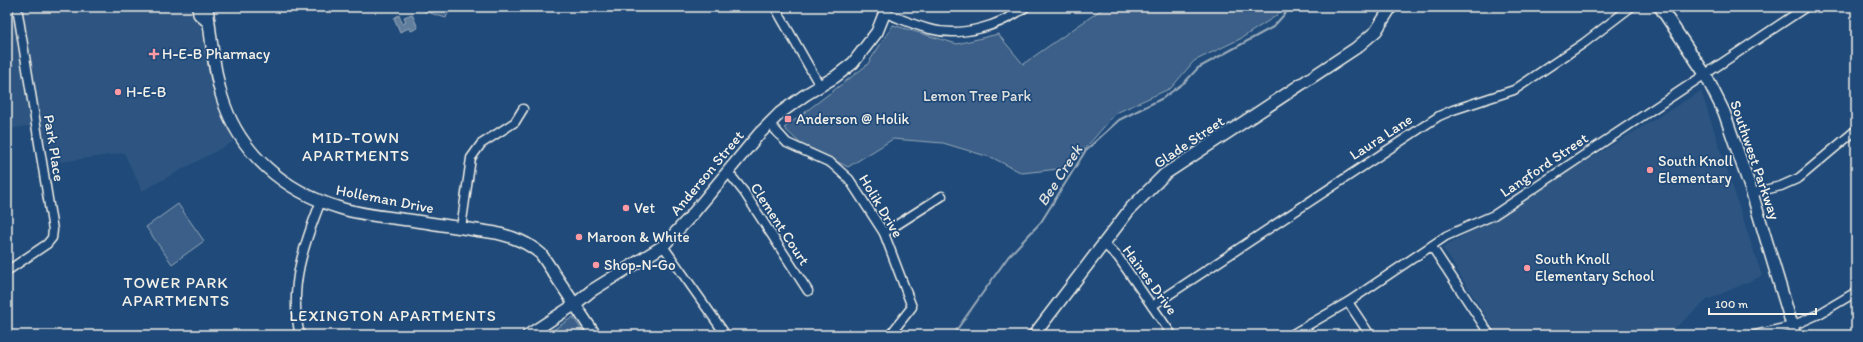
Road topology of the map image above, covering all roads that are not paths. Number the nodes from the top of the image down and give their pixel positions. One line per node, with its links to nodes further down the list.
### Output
1 (17, 7): 26 (street, Park Place)
2 (198, 7): 11 (street, Holleman Drive)
3 (207, 7): 11 (street, Holleman Drive)
4 (775, 7): 13 (street)
5 (1026, 7): 10 (street)
6 (1390, 7): 23 (street, Glade Street)
7 (1631, 7): 31 (street, Laura Lane)
8 (1660, 7): 12 (street, Southwest Parkway)
9 (1806, 7): 12 (street, Langford Street)
10 (886, 10): 13 (street, Anderson Street)
11 (208, 22): 20 (street, Holleman Drive)
12 (1705, 74): 18 (street, Southwest Parkway); 25 (street, Langford Street)
13 (820, 86): 15 (street, Anderson Street)
14 (523, 109): 21 (street)
15 (769, 123): 17 (street, Anderson Street); 22 (street, Holik Drive)
16 (1856, 130): 18 (street)
17 (728, 172): 24 (street, Anderson Street); 27 (street, Clement Court)
18 (1752, 193): 32 (street, Southwest Parkway)
19 (942, 196): 22 (street)
20 (321, 201): 21 (street, Holleman Drive); 34 (street)
21 (461, 228): 30 (street, Holleman Drive)
22 (884, 233): 37 (street, Holik Drive)
23 (1103, 243): 31 (street, Haines Drive); 38 (street, Glade Street)
24 (664, 246): 30 (street, Anderson Street); 33 (street)
25 (1432, 247): 29 (street, Langford Street); 42 (street)
26 (7, 271)
27 (808, 291)
28 (1856, 292): 32 (street)
29 (1348, 302): 40 (street, Langford Street); 41 (street)
30 (574, 305): 35 (street, Anderson Street); 36 (street, Holleman Drive)
31 (1152, 306): 39 (street, Haines Drive)
32 (1793, 330): 43 (street)
33 (723, 331)
34 (300, 335)
35 (528, 335)
36 (595, 335)
37 (890, 335)
38 (1034, 335)
39 (1172, 335)
40 (1291, 335)
41 (1370, 335)
42 (1490, 335)
43 (1755, 335)

